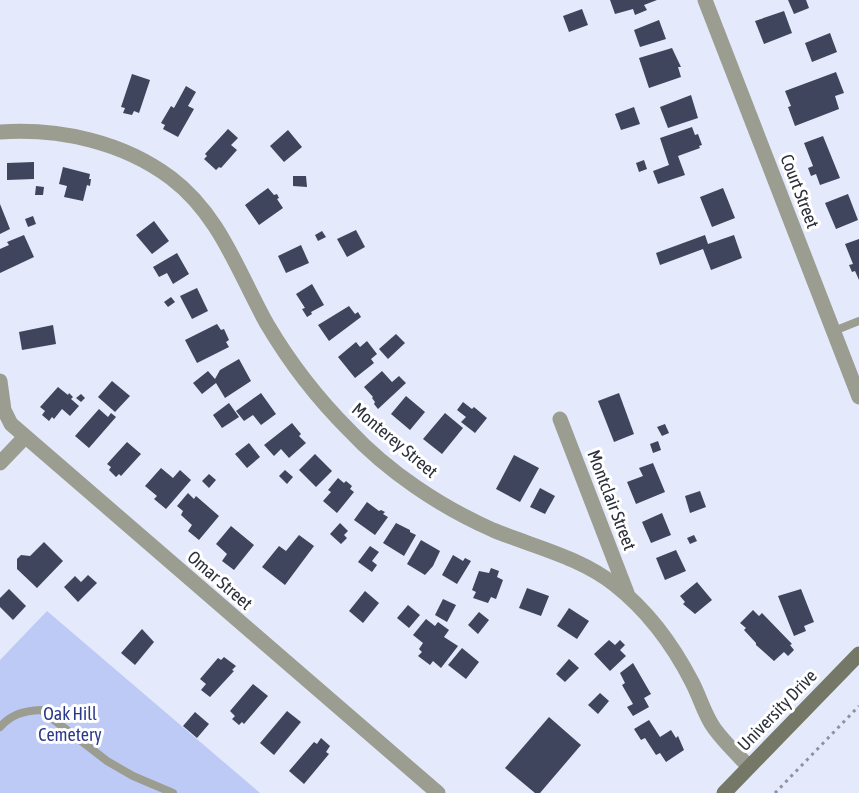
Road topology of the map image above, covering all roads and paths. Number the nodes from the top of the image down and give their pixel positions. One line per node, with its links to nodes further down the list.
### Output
1 (705, 0): 4 (street, Court Street)
2 (0, 132): 10 (street, Monterey Street)
3 (859, 321): 4 (lane)
4 (834, 331): 6 (street, Court Street)
5 (0, 381): 8 (street, Omar Street)
6 (859, 397)
7 (560, 419): 10 (street, Montclair Street)
8 (25, 437): 9 (street); 16 (street, Omar Street)
9 (0, 463)
10 (628, 596): 14 (street, Monterey Street)
11 (859, 654): 14 (main road, University Drive)
12 (859, 706): 18 (path)
13 (0, 727): 15 (lane)
14 (749, 767): 17 (main road, University Drive)
15 (173, 793)
16 (438, 793)
17 (724, 793)
18 (776, 793)

